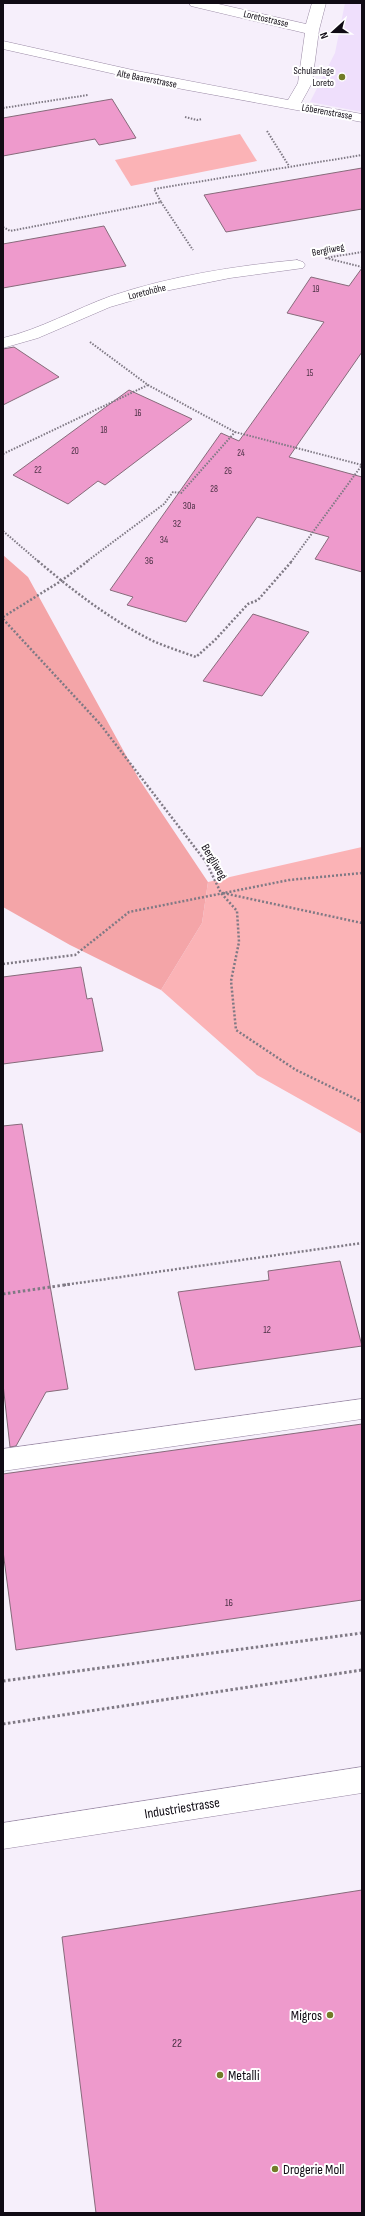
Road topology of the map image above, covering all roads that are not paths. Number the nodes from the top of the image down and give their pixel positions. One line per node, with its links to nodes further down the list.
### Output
1 (196, 3): 3 (street, Loretostrasse)
2 (319, 3): 3 (street)
3 (312, 30): 5 (street)
4 (3, 45): 5 (street, Alte Baarerstrasse)
5 (292, 106): 6 (street, Löberenstrasse)
6 (362, 118)
7 (298, 266): 8 (street, Loretohöhe)
8 (3, 343)
9 (362, 1409): 10 (street)
10 (3, 1460)
11 (362, 1780): 12 (street, Industriestrasse)
12 (3, 1836)

